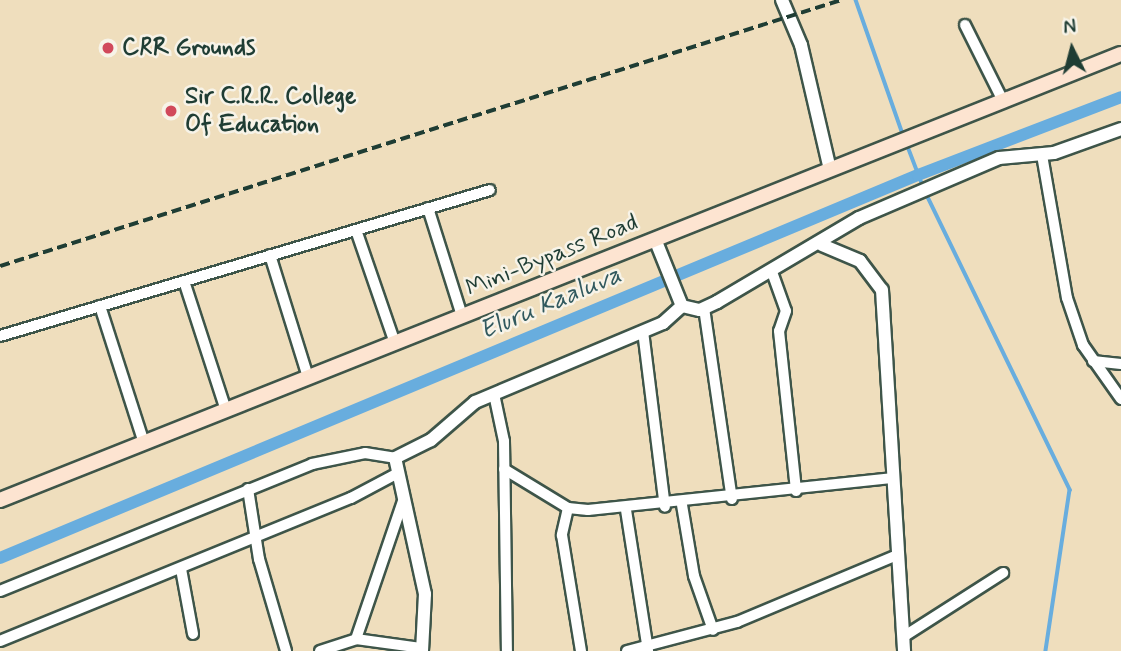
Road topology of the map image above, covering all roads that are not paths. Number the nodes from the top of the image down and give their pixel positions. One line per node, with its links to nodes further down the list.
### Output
1 (782, 0): 7 (street)
2 (965, 25): 4 (street)
3 (1121, 54): 4 (main road, Mini-Bypass Road)
4 (1003, 101): 7 (main road, Mini-Bypass Road)
5 (1121, 129): 6 (street)
6 (1042, 155): 12 (street); 23 (street)
7 (833, 169): 11 (main road, Mini-Bypass Road)
8 (490, 190): 9 (street)
9 (428, 208): 10 (street); 19 (street)
10 (356, 230): 13 (street); 22 (street)
11 (655, 239): 17 (street); 19 (main road, Mini-Bypass Road)
12 (822, 245): 14 (street); 33 (street)
13 (270, 255): 15 (street); 25 (street)
14 (772, 272): 18 (street); 35 (street)
15 (184, 281): 16 (street); 28 (street)
16 (100, 306): 21 (street); 29 (street)
17 (682, 306): 18 (street); 20 (street)
18 (704, 308): 36 (street)
19 (462, 316): 22 (main road, Mini-Bypass Road)
20 (643, 331): 26 (street); 40 (street)
21 (0, 336)
22 (395, 343): 25 (main road, Mini-Bypass Road)
23 (1093, 361): 24 (street); 27 (street)
24 (1121, 364)
25 (308, 377): 28 (main road, Mini-Bypass Road)
26 (494, 394): 30 (street); 31 (street)
27 (1121, 399)
28 (226, 410): 29 (main road, Mini-Bypass Road)
29 (144, 443): 37 (main road, Mini-Bypass Road)
30 (395, 458): 32 (street); 34 (street)
31 (505, 469): 41 (street); 57 (street)
32 (398, 473): 38 (street); 43 (street)
33 (891, 478): 35 (street); 44 (street)
34 (248, 489): 43 (street); 47 (street)
35 (796, 491): 36 (street)
36 (732, 499): 39 (street)
37 (0, 500)
38 (404, 500): 50 (street); 54 (street)
39 (682, 505): 40 (street); 48 (street)
40 (665, 506): 42 (street)
41 (568, 509): 42 (street); 58 (street)
42 (626, 510): 53 (street)
43 (256, 535): 45 (street); 55 (street)
44 (895, 556): 48 (street); 52 (street)
45 (181, 569): 49 (street); 51 (street)
46 (1003, 573): 52 (street)
47 (0, 592)
48 (713, 630): 53 (street)
49 (193, 634)
50 (356, 639): 54 (street); 56 (street)
51 (0, 641)
52 (901, 646)
53 (647, 649): 59 (street)
54 (422, 650)
55 (286, 651)
56 (320, 651)
57 (507, 651)
58 (581, 651)
59 (627, 651)

